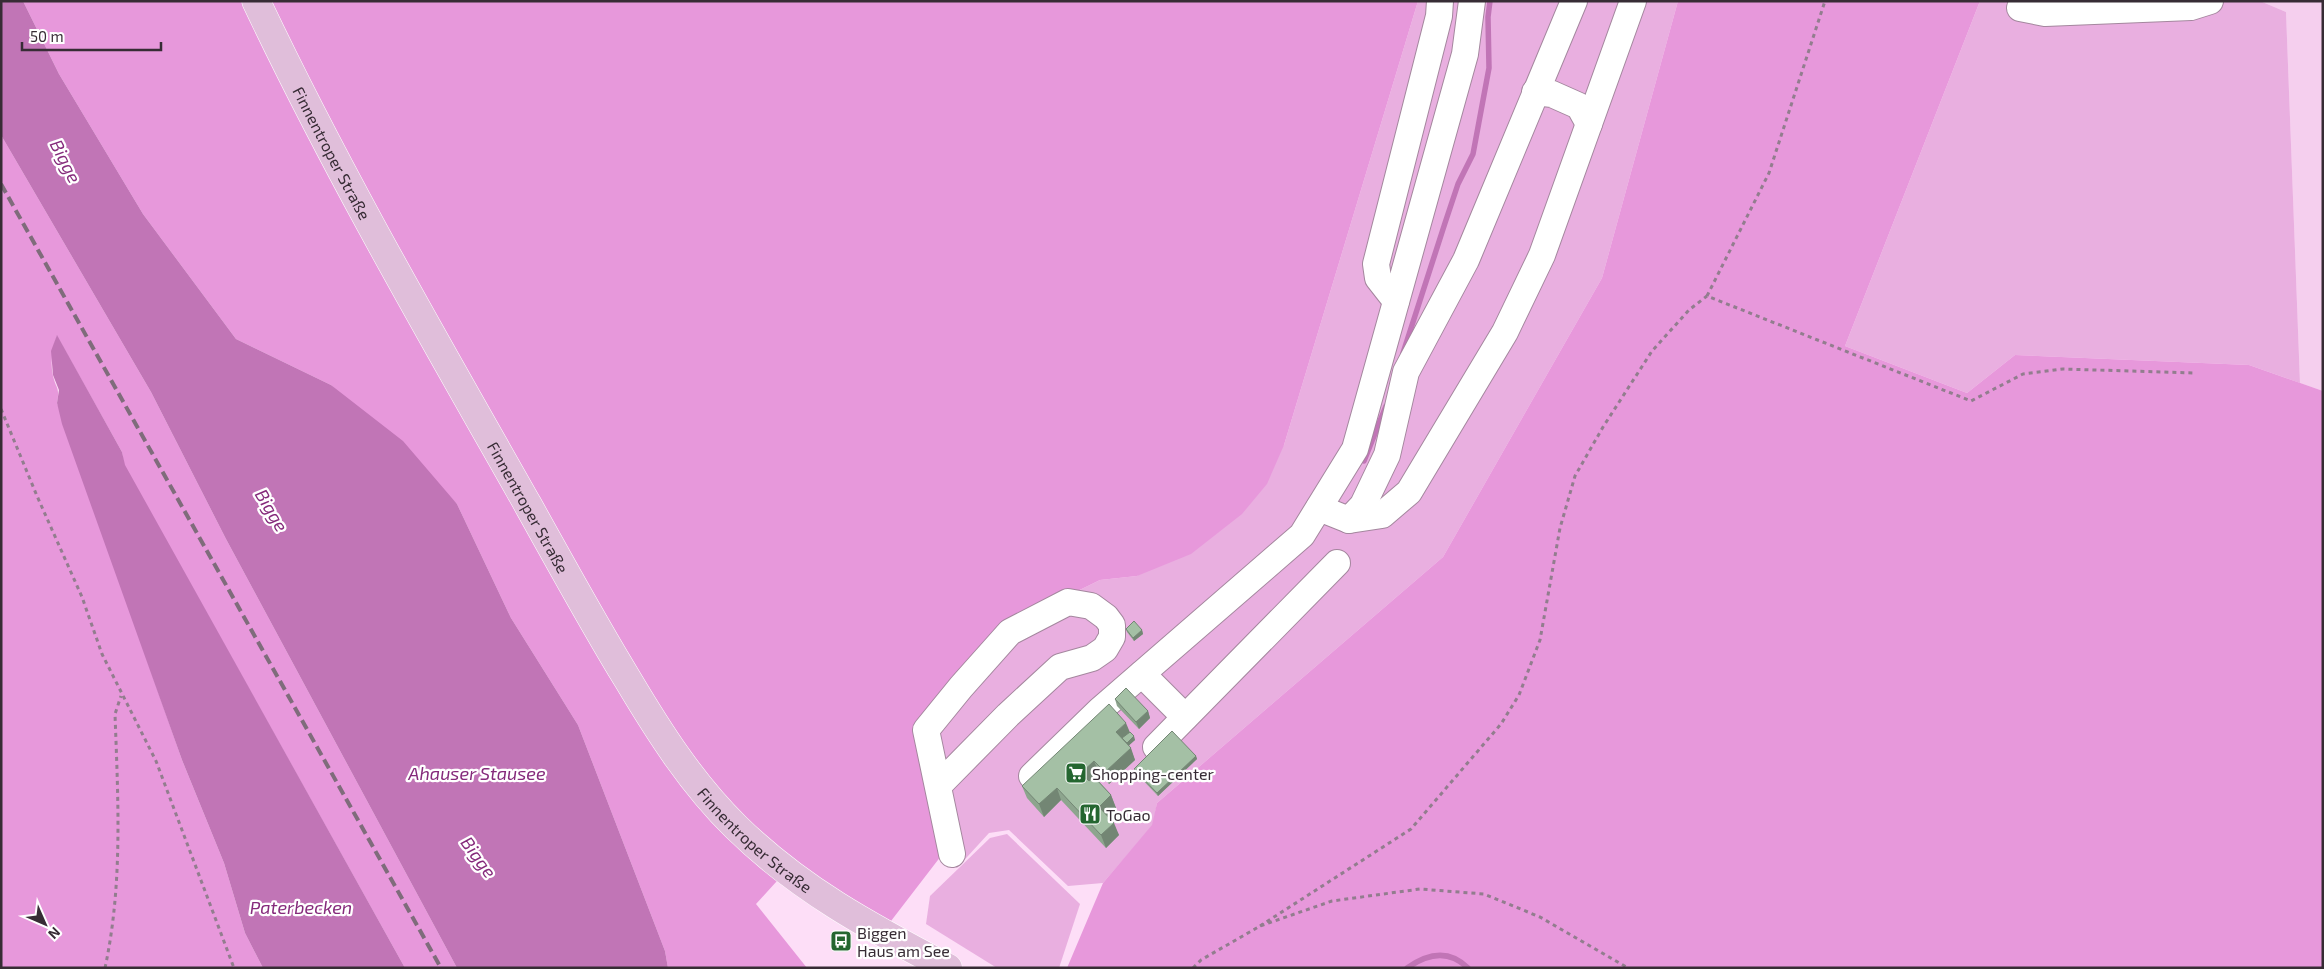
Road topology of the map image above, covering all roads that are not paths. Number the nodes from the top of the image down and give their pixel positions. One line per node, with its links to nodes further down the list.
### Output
1 (256, 1): 20 (main road, Finnentroper Straße)
2 (1440, 1): 10 (lane)
3 (1472, 1): 10 (lane)
4 (1574, 1): 8 (lane)
5 (1633, 1): 9 (lane)
6 (2210, 1): 7 (lane)
7 (2020, 8)
8 (1535, 92): 9 (lane); 12 (lane)
9 (1589, 124): 12 (lane)
10 (1396, 301): 11 (lane)
11 (1319, 508): 12 (lane); 14 (lane)
12 (1349, 520)
13 (1337, 563): 15 (lane)
14 (1142, 674): 15 (lane); 17 (lane)
15 (1185, 717): 16 (lane)
16 (1156, 747)
17 (1032, 776)
18 (938, 786): 18 (lane); 19 (lane)
19 (952, 854)
20 (948, 968)

